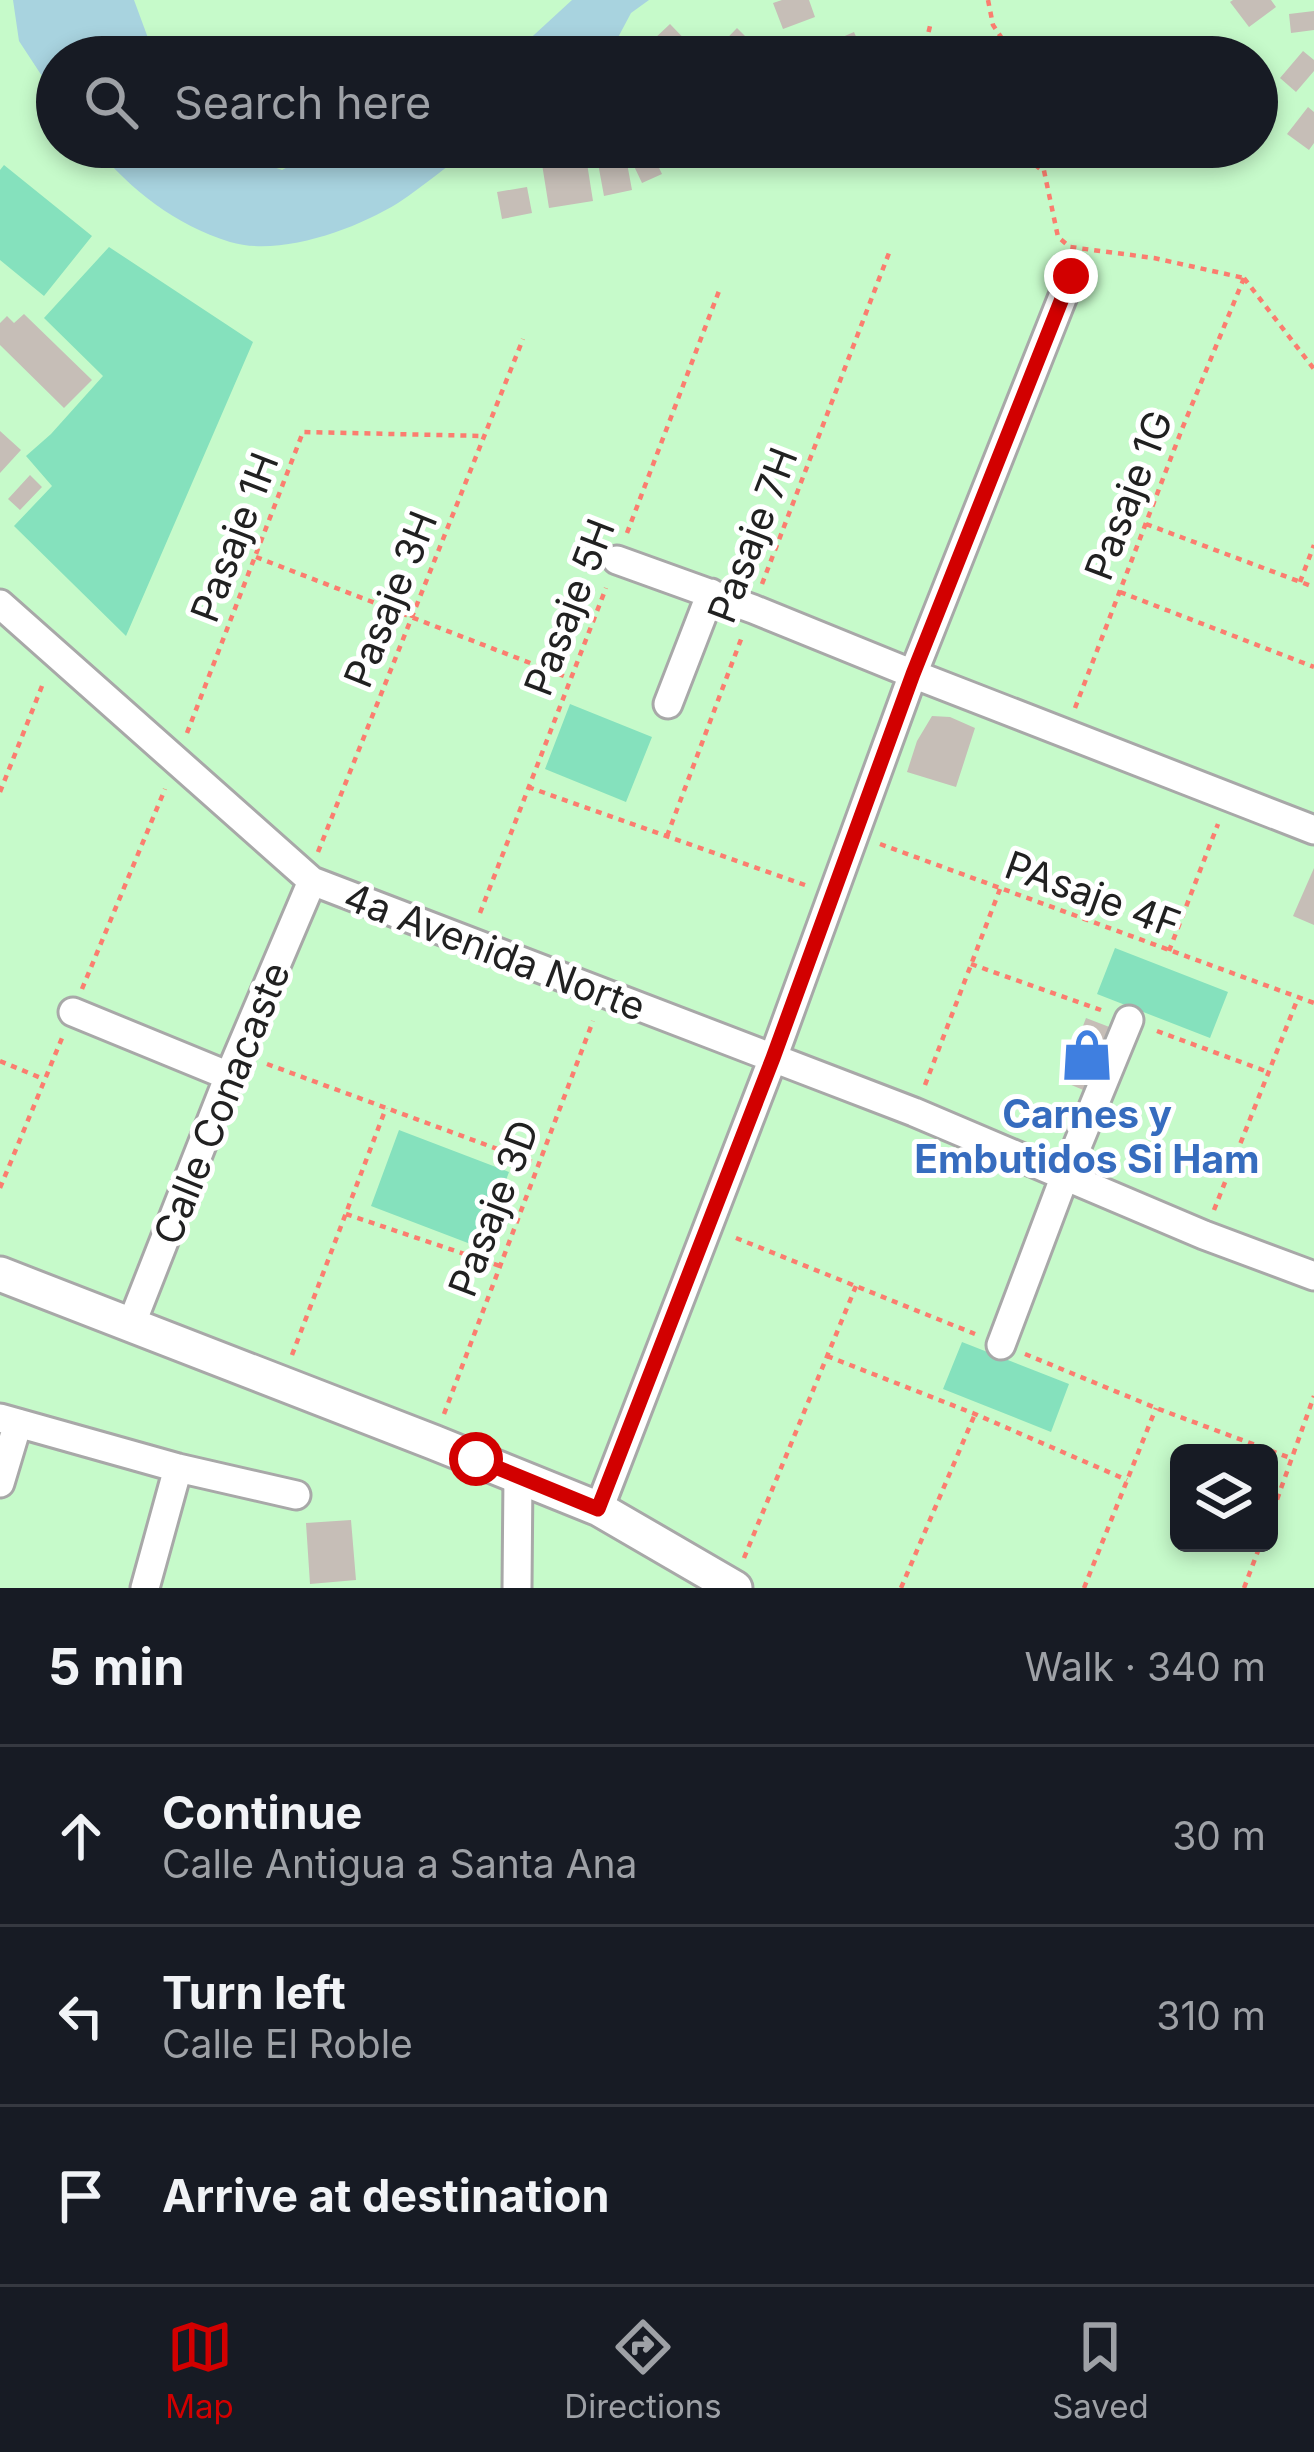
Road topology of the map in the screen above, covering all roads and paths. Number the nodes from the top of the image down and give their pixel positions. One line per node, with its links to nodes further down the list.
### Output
1 (988, 0): 4 (path)
2 (930, 26): 3 (path)
3 (928, 36)
4 (1000, 36)
5 (1039, 168): 7 (path)
6 (1043, 168): 7 (path)
7 (1044, 172): 10 (path)
8 (889, 253): 24 (path, Pasaje 7H)
9 (1071, 276): 28 (street)
10 (1244, 278): 13 (path); 15 (path, Pasaje 1G)
11 (718, 291): 18 (path, Pasaje 5H)
12 (523, 339): 14 (path, Pasaje 3H)
13 (1314, 369)
14 (484, 436): 17 (path, Pasaje 1H); 25 (path, Pasaje 3H)
15 (1146, 524): 19 (path); 21 (path, Pasaje 1G)
16 (1314, 545): 19 (path)
17 (256, 556): 25 (path); 32 (path, Pasaje 1H)
18 (617, 560): 22 (street); 29 (path, Pasaje 5H)
19 (1300, 582): 20 (path)
20 (1314, 587)
21 (1120, 592): 27 (path); 31 (path, Pasaje 1G)
22 (711, 593): 24 (street); 30 (street)
23 (0, 604): 26 (street, 4a Avenida Norte)
24 (753, 608): 28 (street); 38 (path, Pasaje 7H)
25 (411, 618): 29 (path); 39 (path, Pasaje 3H)
26 (54, 654): 32 (street, 4a Avenida Norte); 34 (path)
27 (1314, 667)
28 (913, 674): 31 (street); 37 (street)
29 (571, 679): 33 (path, Pasaje 5H)
30 (668, 704)
31 (1066, 733): 35 (street)
32 (176, 763): 39 (street, 4a Avenida Norte); 47 (path, Pasaje 1H)
33 (528, 787): 38 (path); 42 (path, Pasaje 5H)
34 (0, 792)
35 (1228, 796): 36 (street); 43 (path)
36 (1314, 830)
37 (855, 834): 40 (path, PAsaje 4F); 41 (street)
38 (667, 836): 41 (path)
39 (310, 880): 42 (street, 4a Avenida Norte); 51 (street, Calle Conacaste)
40 (1000, 889): 43 (path, PAsaje 4F); 54 (path)
41 (833, 895): 49 (street)
42 (469, 942): 44 (street, 4a Avenida Norte)
43 (1169, 951): 45 (path, PAsaje 4F)
44 (604, 993): 49 (street, 4a Avenida Norte); 55 (path, Pasaje 3D)
45 (1298, 998): 46 (path, PAsaje 4F); 59 (path)
46 (1314, 1003)
47 (73, 1012): 51 (street); 57 (path, Pasaje 1H)
48 (1129, 1020): 56 (street)
49 (773, 1058): 54 (street, 4a Avenida Norte); 79 (street)
50 (0, 1060): 52 (path)
51 (234, 1065): 53 (path); 64 (street, Calle Conacaste)
52 (40, 1078)
53 (386, 1108): 55 (path); 58 (path)
54 (914, 1112): 56 (street, 4a Avenida Norte)
55 (538, 1165): 60 (path, Pasaje 3D)
56 (1064, 1178): 59 (street, 4a Avenida Norte); 65 (street)
57 (0, 1188)
58 (346, 1214): 60 (path); 67 (path)
59 (1204, 1235): 62 (street, 4a Avenida Norte)
60 (500, 1266): 72 (path, Pasaje 3D)
61 (0, 1274): 64 (street)
62 (1314, 1276)
63 (856, 1286): 66 (path)
64 (131, 1325): 67 (street)
65 (1001, 1345)
66 (827, 1356): 70 (path); 81 (path)
67 (280, 1383): 72 (street)
68 (1314, 1396): 78 (path)
69 (1156, 1408): 75 (path)
70 (975, 1414): 75 (path); 84 (path)
71 (9, 1420): 73 (street); 76 (street)
72 (433, 1442): 74 (street)
73 (178, 1468): 77 (street); 82 (street)
74 (518, 1475): 79 (street); 83 (street)
75 (1127, 1480): 85 (path)
76 (0, 1484)
77 (296, 1495)
78 (1278, 1497)
79 (598, 1509): 81 (street)
80 (1258, 1552): 86 (path)
81 (734, 1587)
82 (145, 1588)
83 (517, 1588)
84 (902, 1588)
85 (1084, 1588)
86 (1244, 1588)

